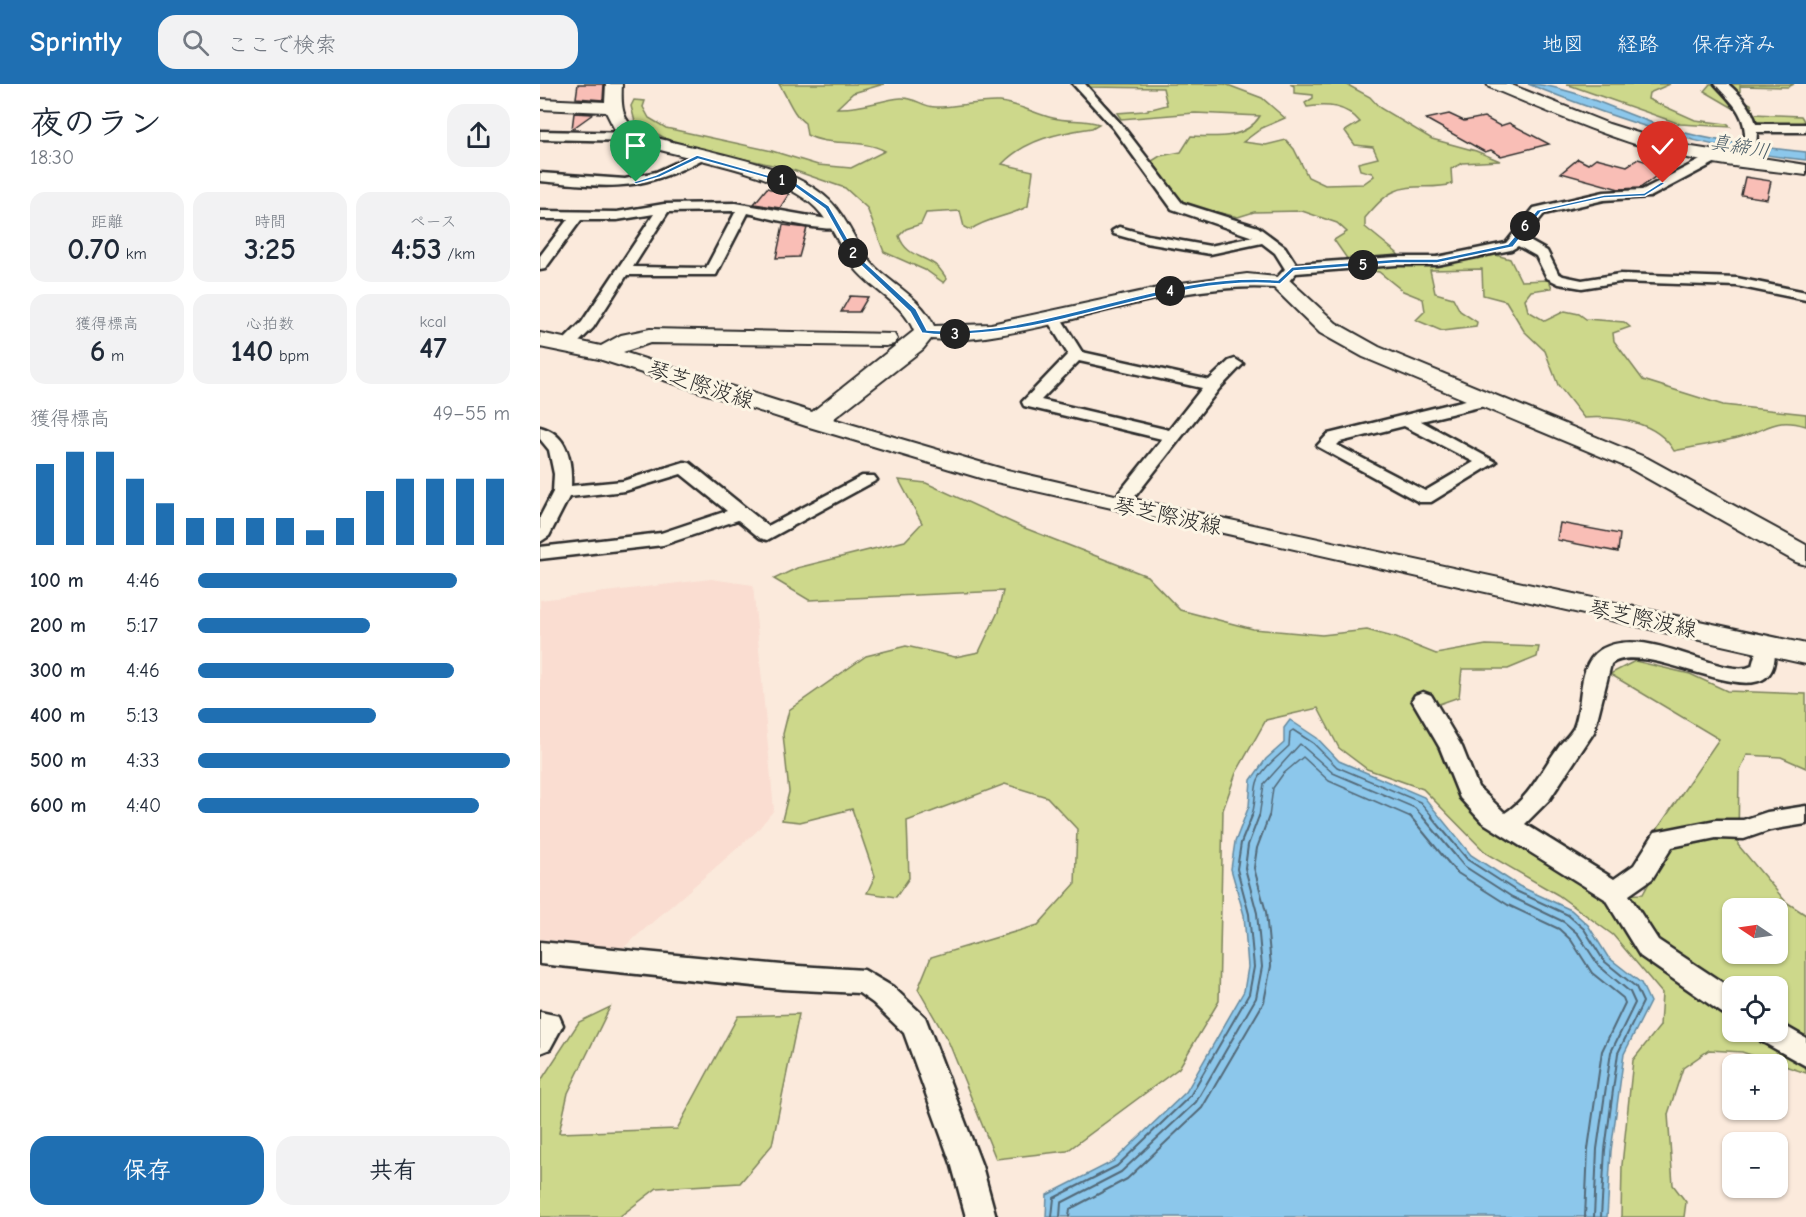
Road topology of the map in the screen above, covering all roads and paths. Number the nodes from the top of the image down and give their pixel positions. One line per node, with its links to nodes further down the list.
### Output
1 (614, 84): 6 (street)
2 (1079, 84): 22 (street)
3 (1495, 84): 12 (street)
4 (1721, 84): 7 (street)
5 (540, 104): 6 (street)
6 (613, 106): 10 (street)
7 (1752, 128): 8 (street); 13 (street)
8 (1806, 128)
9 (540, 135): 10 (street)
10 (634, 137): 11 (street)
11 (697, 157): 15 (street); 20 (street)
12 (1714, 158): 13 (street); 23 (street)
13 (1749, 161): 14 (street)
14 (1806, 170)
15 (540, 177)
16 (664, 208): 17 (street); 19 (street); 25 (street)
17 (747, 208): 20 (street); 25 (street)
18 (540, 215): 19 (street)
19 (577, 216): 24 (street)
20 (838, 225): 29 (street)
21 (1119, 231): 22 (street)
22 (1267, 238): 26 (street)
23 (1517, 240): 26 (street); 27 (street)
24 (540, 266)
25 (623, 271): 32 (street)
26 (1286, 276): 28 (street); 37 (street)
27 (1806, 296)
28 (1054, 318): 29 (street); 34 (street)
29 (925, 332): 38 (street)
30 (886, 339): 33 (street)
31 (540, 340): 32 (street, 琴芝際波線)
32 (567, 345): 33 (street, 琴芝際波線)
33 (604, 353): 38 (street, 琴芝際波線)
34 (1076, 356): 36 (street); 41 (street)
35 (1235, 364): 36 (street)
36 (1213, 386): 41 (street)
37 (1486, 400): 39 (street); 48 (street)
38 (814, 421): 44 (street, 琴芝際波線)
39 (1408, 421): 39 (street)
40 (540, 432): 43 (street)
41 (1172, 436): 44 (street)
42 (868, 480): 45 (street)
43 (562, 492): 45 (street); 46 (street)
44 (1119, 504): 49 (street, 琴芝際波線)
45 (739, 513): 47 (street)
46 (540, 537)
47 (540, 553)
48 (1806, 556)
49 (1766, 645): 50 (street, 琴芝際波線); 53 (street)
50 (1806, 654)
51 (1423, 700): 53 (street)
52 (1806, 815): 54 (street)
53 (1504, 825): 54 (street)
54 (1614, 892): 56 (street)
55 (540, 953): 61 (street)
56 (1722, 997)
57 (540, 1024): 58 (street)
58 (540, 1040)
59 (1788, 1042): 60 (street)
60 (1806, 1053)
61 (981, 1217)

